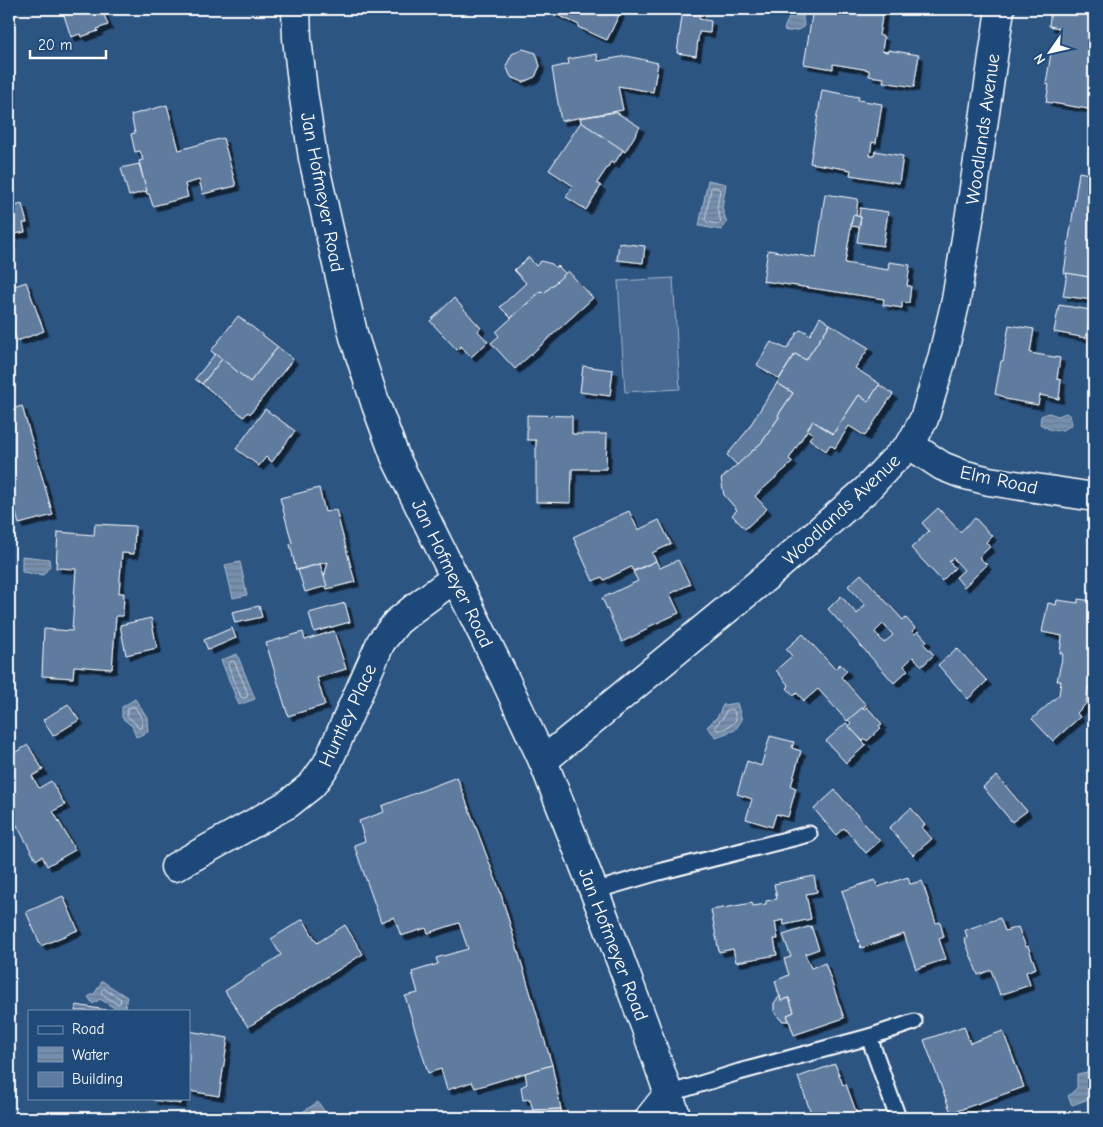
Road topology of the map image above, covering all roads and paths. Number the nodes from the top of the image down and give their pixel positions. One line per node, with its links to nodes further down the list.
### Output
1 (296, 9): 5 (street, Jan Hofmeyer Road)
2 (1000, 9): 3 (street, Woodlands Avenue)
3 (910, 445): 4 (street, Elm Road); 6 (street, Woodlands Avenue)
4 (1094, 497)
5 (455, 578): 6 (street, Jan Hofmeyer Road); 8 (street, Huntley Place)
6 (543, 762): 9 (street, Jan Hofmeyer Road)
7 (809, 834): 9 (lane)
8 (175, 866)
9 (594, 891): 12 (street, Jan Hofmeyer Road)
10 (914, 1022): 11 (lane)
11 (869, 1037): 12 (lane); 14 (lane)
12 (672, 1106): 13 (street)
13 (649, 1118)
14 (898, 1118)

